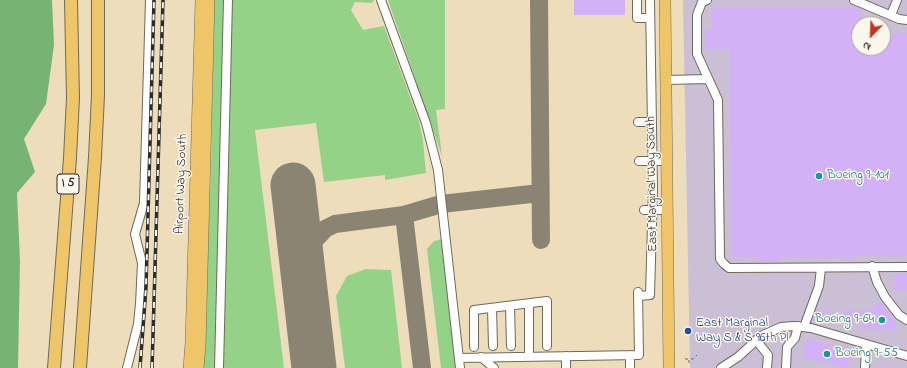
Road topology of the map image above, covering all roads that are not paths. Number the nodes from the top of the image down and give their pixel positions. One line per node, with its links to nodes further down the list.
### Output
1 (71, 0): 46 (highway, I 5)
2 (98, 0): 47 (highway, I 5)
3 (150, 0): 48 (street)
4 (201, 0): 49 (main road, Airport Way South)
5 (209, 0): 50 (main road, Airport Way South)
6 (228, 0): 51 (street)
7 (381, 0): 45 (street)
8 (637, 0): 15 (street)
9 (650, 0): 15 (street)
10 (665, 0): 18 (main road, East Marginal Way South)
11 (707, 0): 17 (street)
12 (854, 0): 14 (street)
13 (897, 0): 14 (street)
14 (891, 15): 16 (street)
15 (650, 18): 20 (street)
16 (907, 20)
17 (708, 79): 18 (street); 28 (street)
18 (666, 80): 23 (main road, East Marginal Way South)
19 (638, 122): 20 (street)
20 (652, 122): 22 (street)
21 (639, 161): 22 (street)
22 (652, 161): 23 (street); 24 (street)
23 (667, 161): 25 (main road, East Marginal Way South)
24 (648, 210): 25 (street); 40 (street)
25 (667, 210): 56 (main road, East Marginal Way South)
26 (872, 266): 27 (street); 28 (street); 32 (street)
27 (907, 267)
28 (821, 268): 33 (street)
29 (528, 304): 30 (street); 38 (street); 41 (street)
30 (510, 306): 31 (street); 37 (street)
31 (492, 308): 36 (street); 39 (street)
32 (906, 320)
33 (801, 326): 34 (street); 35 (street); 59 (street)
34 (756, 340): 57 (street); 58 (street)
35 (866, 344): 43 (street); 60 (street)
36 (493, 346)
37 (511, 346)
38 (547, 346)
39 (474, 347)
40 (630, 355): 42 (street); 55 (street)
41 (529, 356): 42 (street); 44 (street)
42 (566, 356): 54 (street)
43 (907, 356)
44 (481, 357): 45 (street); 53 (street)
45 (459, 358): 52 (street)
46 (54, 368)
47 (80, 368)
48 (127, 368)
49 (189, 368)
50 (198, 368)
51 (219, 368)
52 (460, 368)
53 (494, 368)
54 (566, 368)
55 (630, 368)
56 (669, 368)
57 (721, 368)
58 (767, 368)
59 (786, 368)
60 (865, 368)

